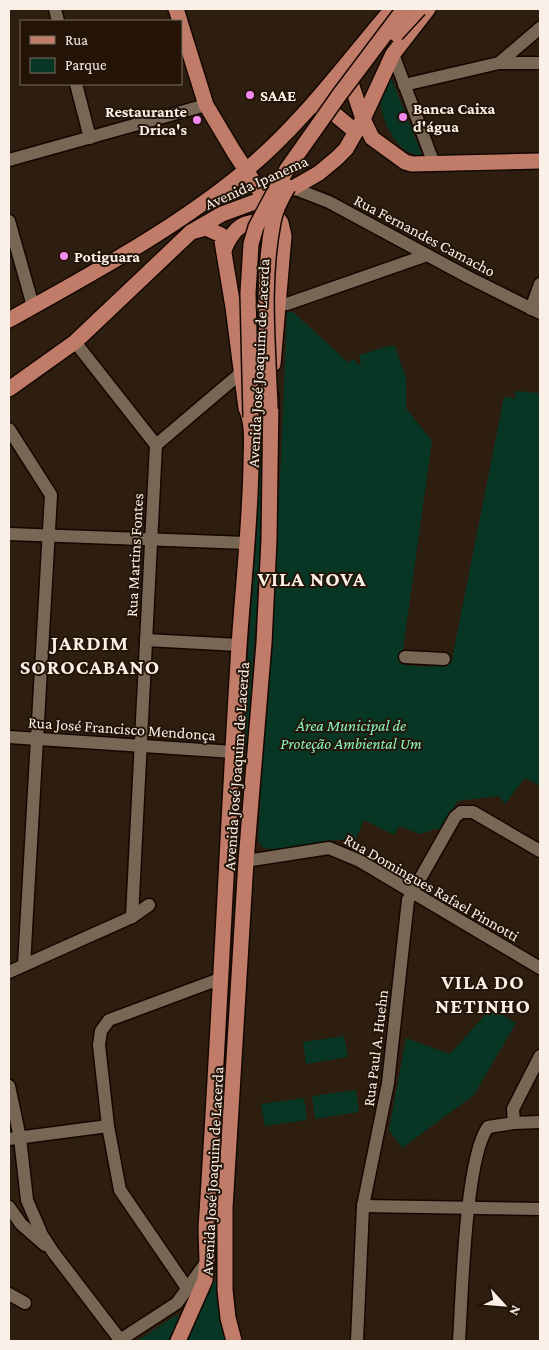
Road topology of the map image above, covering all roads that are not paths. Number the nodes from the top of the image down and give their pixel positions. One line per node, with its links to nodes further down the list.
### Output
1 (392, 9): 10 (main road, Avenida Ipanema)
2 (404, 9): 39 (main road, bridge)
3 (419, 9): 38 (main road, bridge)
4 (428, 9): 7 (main road, Avenida Ipanema)
5 (182, 26): 13 (main road, Avenida José Joaquim de Lacerda)
6 (540, 28): 8 (street)
7 (393, 54): 12 (street); 15 (main road, Avenida Ipanema)
8 (499, 63): 9 (street); 12 (street)
9 (540, 63)
10 (345, 65): 14 (main road, Avenida Ipanema); 15 (main road)
11 (76, 85): 16 (street)
12 (404, 85): 21 (street)
13 (206, 106): 16 (street); 17 (main road, Avenida José Joaquim de Lacerda)
14 (311, 106): 15 (main road); 18 (main road, Avenida Ipanema)
15 (360, 126): 21 (main road); 23 (main road, Avenida Ipanema)
16 (90, 138): 19 (street)
17 (234, 152): 18 (main road); 22 (main road, Avenida José Joaquim de Lacerda)
18 (263, 155): 22 (main road, Avenida Ipanema)
19 (9, 160)
20 (540, 161): 21 (main road)
21 (434, 164)
22 (246, 170): 24 (main road, Avenida José Joaquim de Lacerda); 32 (main road, Avenida Ipanema)
23 (293, 188): 24 (main road, Avenida Ipanema); 28 (street, Rua Fernandes Camacho)
24 (266, 198): 26 (main road, Avenida Ipanema); 29 (main road, Avenida José Joaquim de Lacerda)
25 (9, 221): 32 (street)
26 (191, 232): 27 (main road); 35 (main road, Avenida Ipanema)
27 (224, 250): 29 (main road); 36 (main road, Avenida José Joaquim de Lacerda)
28 (427, 255): 31 (street); 33 (street, Rua Fernandes Camacho)
29 (282, 260): 31 (main road, Avenida José Joaquim de Lacerda)
30 (540, 284): 33 (street)
31 (278, 304): 38 (main road, Avenida José Joaquim de Lacerda)
32 (34, 306): 34 (main road, Avenida Ipanema)
33 (536, 311)
34 (9, 320)
35 (76, 342): 37 (main road, Avenida Ipanema); 41 (street)
36 (242, 372): 39 (main road, Avenida José Joaquim de Lacerda); 41 (street)
37 (9, 389)
38 (270, 409): 55 (main road, Avenida José Joaquim de Lacerda)
39 (251, 417): 45 (main road, Avenida José Joaquim de Lacerda)
40 (9, 429): 43 (street)
41 (156, 446): 44 (street, Rua Martins Fontes)
42 (9, 534): 43 (street)
43 (50, 536): 44 (street); 51 (street)
44 (151, 540): 45 (street); 46 (street, Rua Martins Fontes)
45 (247, 543): 47 (main road, Avenida José Joaquim de Lacerda)
46 (146, 640): 47 (street); 52 (street, Rua Martins Fontes)
47 (239, 645): 53 (main road, Avenida José Joaquim de Lacerda)
48 (405, 657): 49 (street)
49 (444, 659)
50 (9, 737): 51 (street, Rua José Francisco Mendonça)
51 (38, 739): 52 (street, Rua José Francisco Mendonça); 59 (street)
52 (141, 746): 53 (street, Rua José Francisco Mendonça); 58 (street, Rua Martins Fontes)
53 (233, 752): 62 (main road, Avenida José Joaquim de Lacerda)
54 (540, 851): 56 (street)
55 (246, 861): 56 (street, Rua Domingues Rafael Pinnotti); 81 (main road, Avenida José Joaquim de Lacerda)
56 (410, 892): 60 (street, Rua Domingues Rafael Pinnotti); 69 (street, Rua Paul A. Huehn)
57 (149, 905): 58 (street)
58 (132, 917): 59 (street)
59 (24, 965): 61 (street)
60 (540, 968)
61 (9, 972)
62 (222, 978): 67 (street); 75 (main road, Avenida José Joaquim de Lacerda)
63 (540, 1056): 66 (street)
64 (9, 1086): 68 (street)
65 (540, 1122): 66 (street)
66 (514, 1123): 71 (street)
67 (108, 1126): 68 (street); 74 (street)
68 (14, 1138): 73 (street)
69 (364, 1206): 71 (street); 82 (street, Rua Paul A. Huehn)
70 (9, 1207): 73 (street)
71 (469, 1208): 72 (street); 83 (street)
72 (540, 1209)
73 (52, 1252): 79 (street)
74 (170, 1261): 75 (street); 76 (street)
75 (207, 1261): 76 (street, Avenida José Joaquim de Lacerda); 80 (main road, Avenida José Joaquim de Lacerda)
76 (187, 1288): 79 (street, Avenida José Joaquim de Lacerda)
77 (9, 1294): 78 (street)
78 (25, 1303)
79 (121, 1341)
80 (178, 1341)
81 (234, 1341)
82 (357, 1341)
83 (459, 1341)

